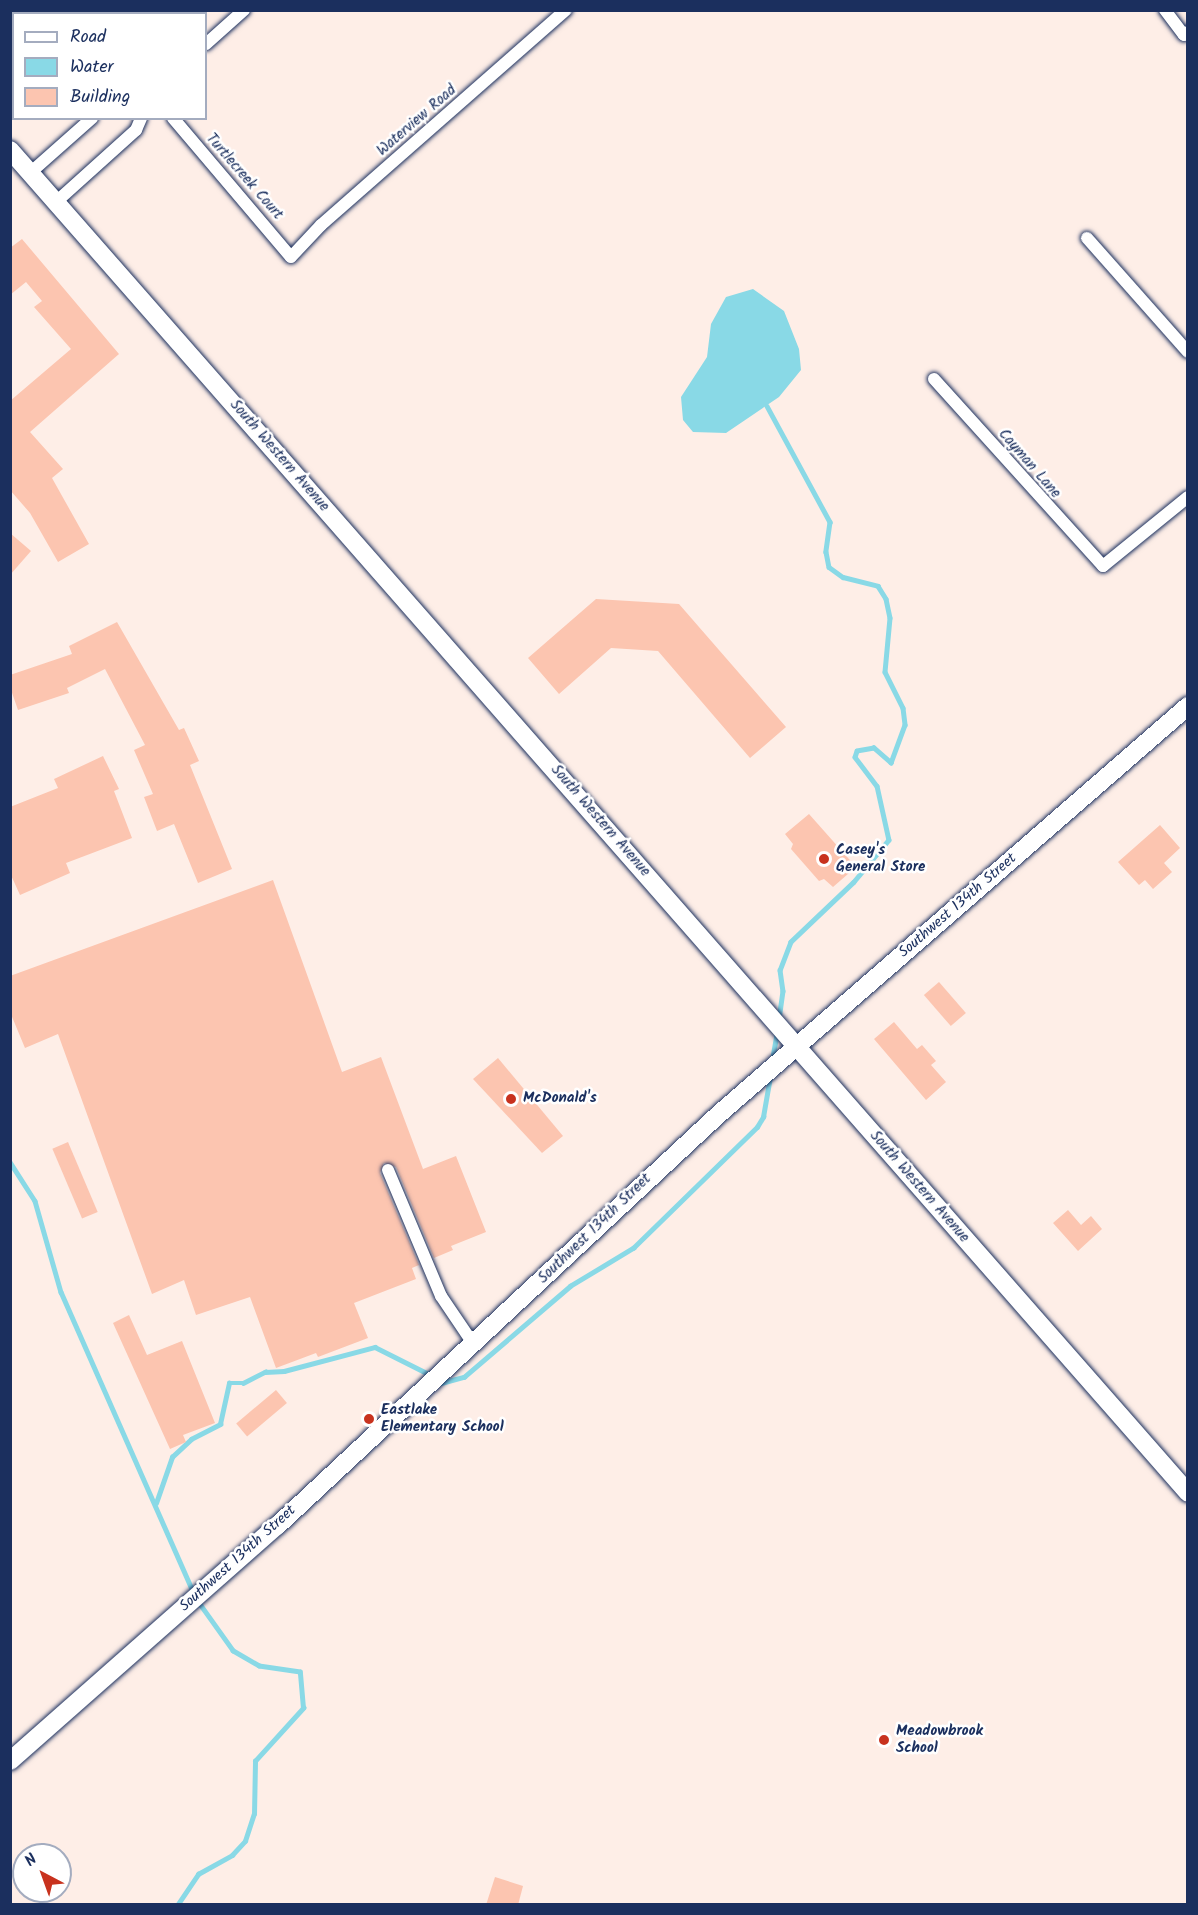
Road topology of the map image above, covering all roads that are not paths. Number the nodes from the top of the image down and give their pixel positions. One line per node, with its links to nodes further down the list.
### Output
1 (244, 10): 5 (street)
2 (566, 10): 13 (street, Waterview Road)
3 (1165, 10): 4 (street)
4 (1188, 32)
5 (207, 44)
6 (90, 120): 10 (street)
7 (140, 120): 11 (street)
8 (175, 120): 13 (street, Turtlecreek Court)
9 (10, 150): 10 (main road, South Western Avenue)
10 (30, 172): 11 (main road, South Western Avenue)
11 (56, 202): 18 (main road, South Western Avenue)
12 (1087, 238): 14 (street)
13 (291, 257)
14 (1188, 352)
15 (934, 379): 16 (street, Cayman Lane)
16 (1188, 497)
17 (1188, 706): 18 (main road, Southwest 134th Street)
18 (797, 1045): 20 (main road, Southwest 134th Street); 21 (main road, South Western Avenue)
19 (388, 1170): 20 (street)
20 (474, 1345): 22 (main road, Southwest 134th Street)
21 (1188, 1494)
22 (10, 1761)

